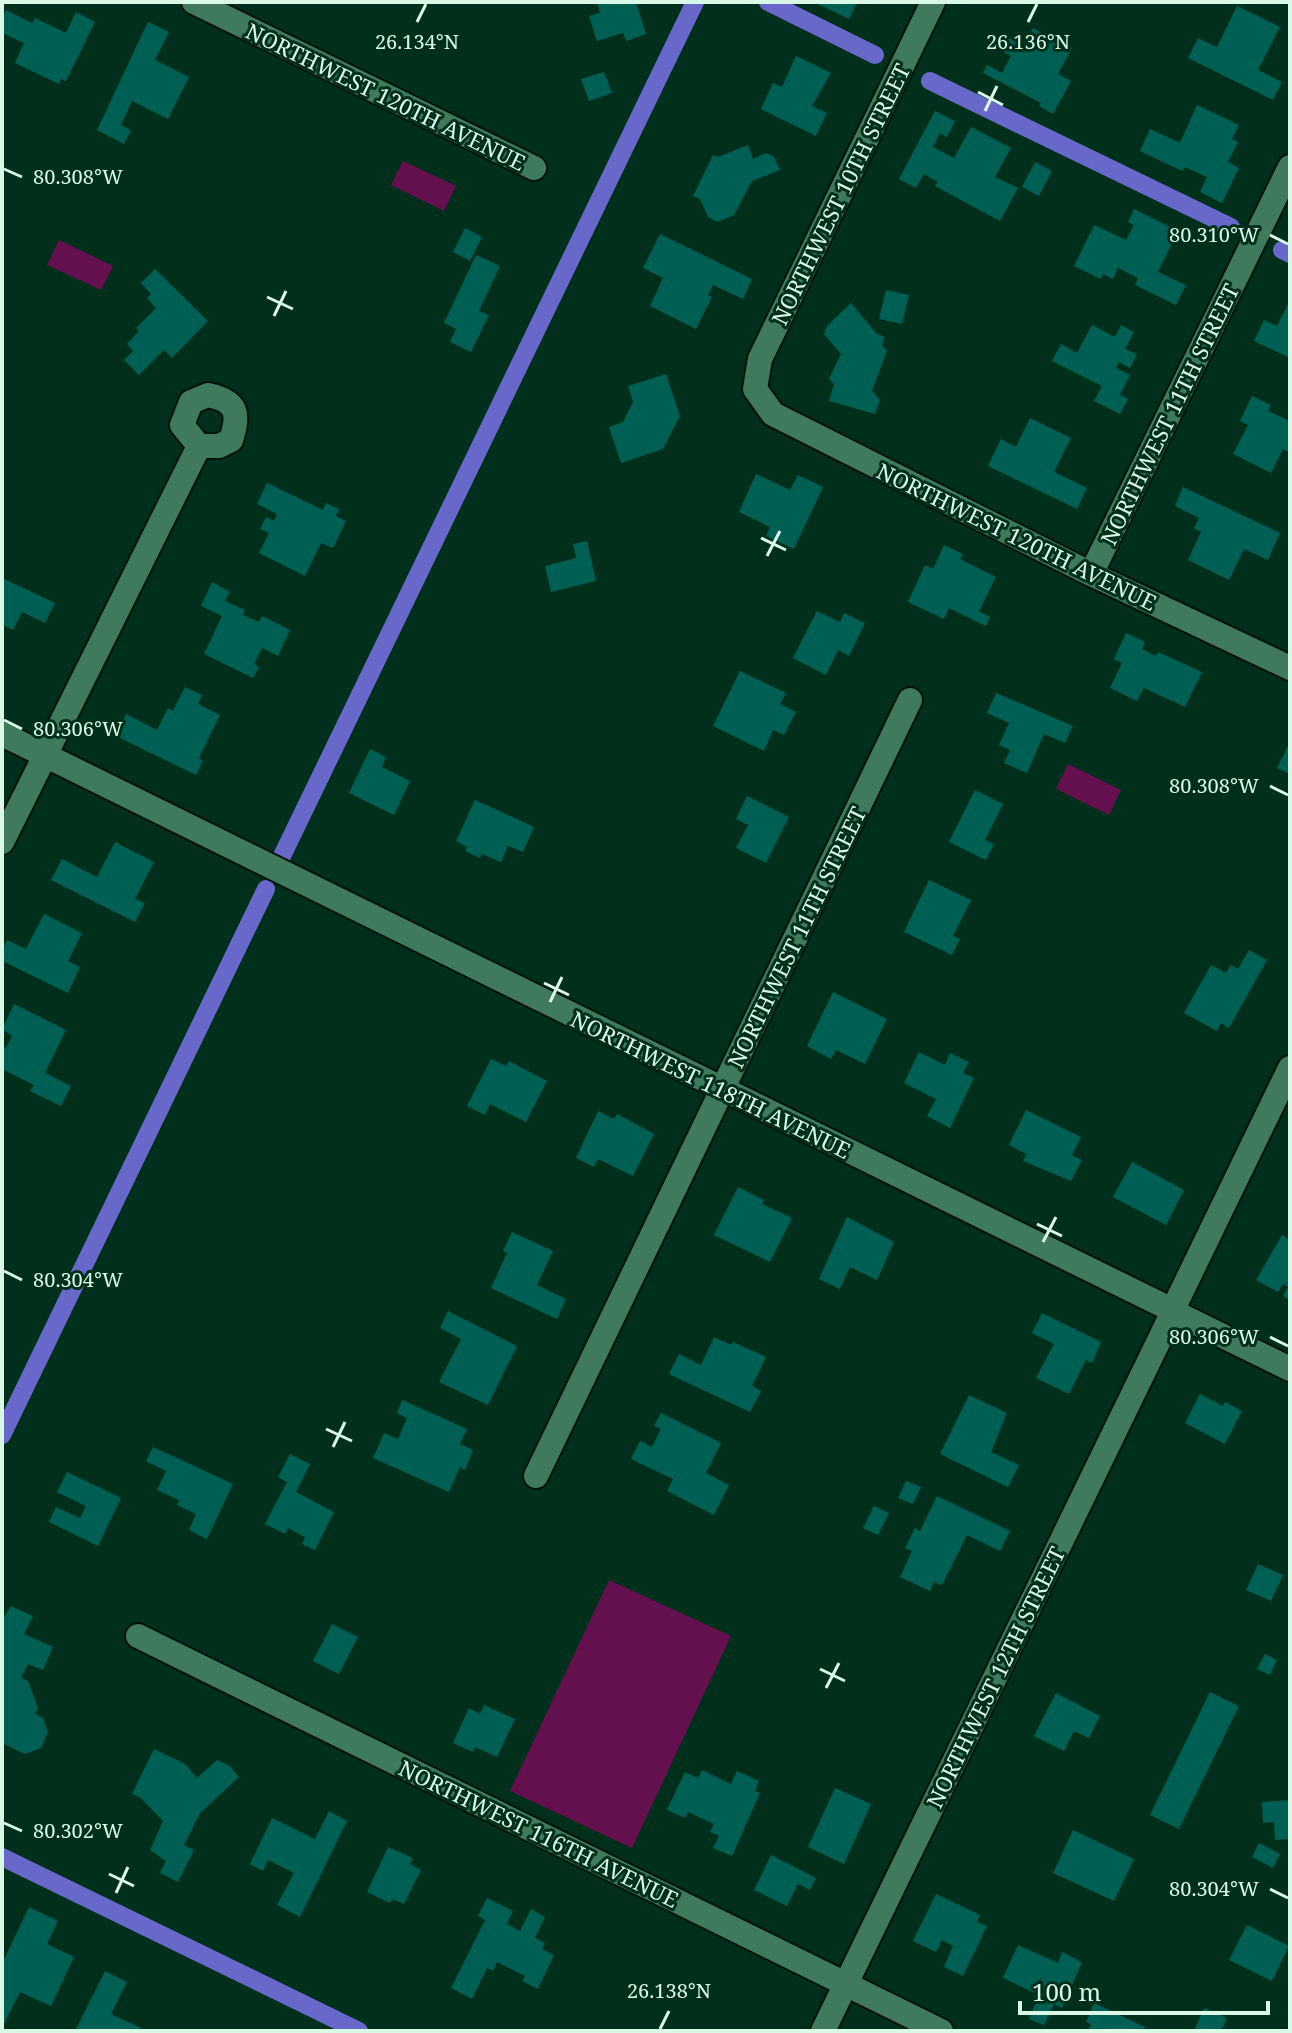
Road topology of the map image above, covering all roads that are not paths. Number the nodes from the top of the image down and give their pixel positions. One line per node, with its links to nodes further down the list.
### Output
1 (194, 2): 4 (street, NORTHWEST 120TH AVENUE)
2 (933, 2): 5 (street, NORTHWEST 10TH STREET)
3 (1290, 167): 7 (street, NORTHWEST 11TH STREET)
4 (534, 168)
5 (755, 389): 7 (street, NORTHWEST 120TH AVENUE)
6 (199, 446): 11 (street)
7 (1091, 574): 8 (street, NORTHWEST 120TH AVENUE)
8 (1290, 668)
9 (910, 700): 14 (street, NORTHWEST 11TH STREET)
10 (2, 734): 11 (street, NORTHWEST 118TH AVENUE)
11 (46, 755): 12 (street); 14 (street, NORTHWEST 118TH AVENUE)
12 (2, 842)
13 (1290, 1068): 15 (street, NORTHWEST 12TH STREET)
14 (722, 1089): 15 (street, NORTHWEST 118TH AVENUE); 17 (street, NORTHWEST 11TH STREET)
15 (1172, 1311): 16 (street, NORTHWEST 118TH AVENUE); 19 (street, NORTHWEST 12TH STREET)
16 (1290, 1369)
17 (536, 1476)
18 (138, 1636): 19 (street, NORTHWEST 116TH AVENUE)
19 (846, 1984): 20 (street, NORTHWEST 12TH STREET); 21 (street, NORTHWEST 116TH AVENUE)
20 (823, 2031)
21 (941, 2031)

